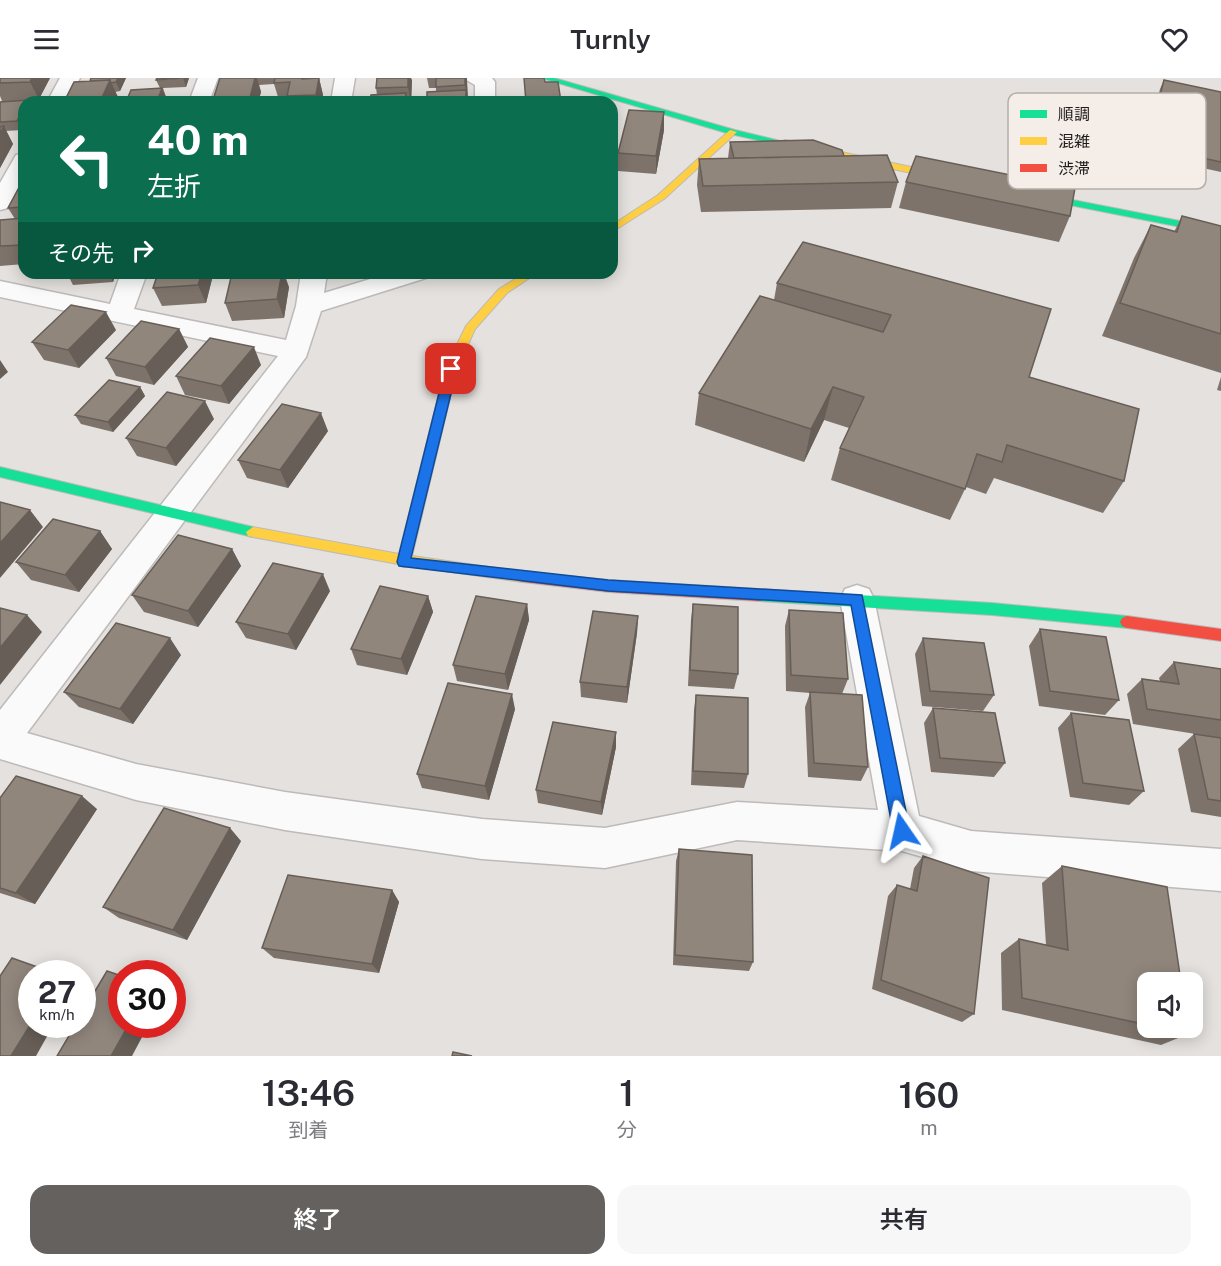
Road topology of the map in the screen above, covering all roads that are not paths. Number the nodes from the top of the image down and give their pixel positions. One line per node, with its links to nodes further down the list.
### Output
1 (70, 78): 6 (street)
2 (208, 78): 7 (street)
3 (345, 78): 8 (street)
4 (473, 78): 9 (street)
5 (545, 78): 10 (street)
6 (60, 96)
7 (201, 96)
8 (342, 96)
9 (485, 96)
10 (608, 96)
11 (618, 99): 12 (street)
12 (733, 132): 14 (street); 17 (street)
13 (18, 171): 16 (street)
14 (962, 181)
15 (1008, 190): 18 (street)
16 (0, 203)
17 (618, 226)
18 (1221, 232)
19 (132, 279): 25 (street)
20 (313, 279): 24 (street)
21 (397, 279): 24 (street)
22 (521, 279): 29 (street)
23 (0, 289): 25 (street)
24 (309, 306): 26 (street)
25 (119, 313): 26 (street)
26 (296, 351): 28 (street)
27 (0, 472): 28 (street)
28 (170, 516): 29 (street); 32 (street)
29 (404, 562): 30 (street)
30 (857, 599): 31 (street); 33 (street)
31 (1221, 635)
32 (0, 741): 33 (street)
33 (902, 831): 34 (street)
34 (1221, 870)

